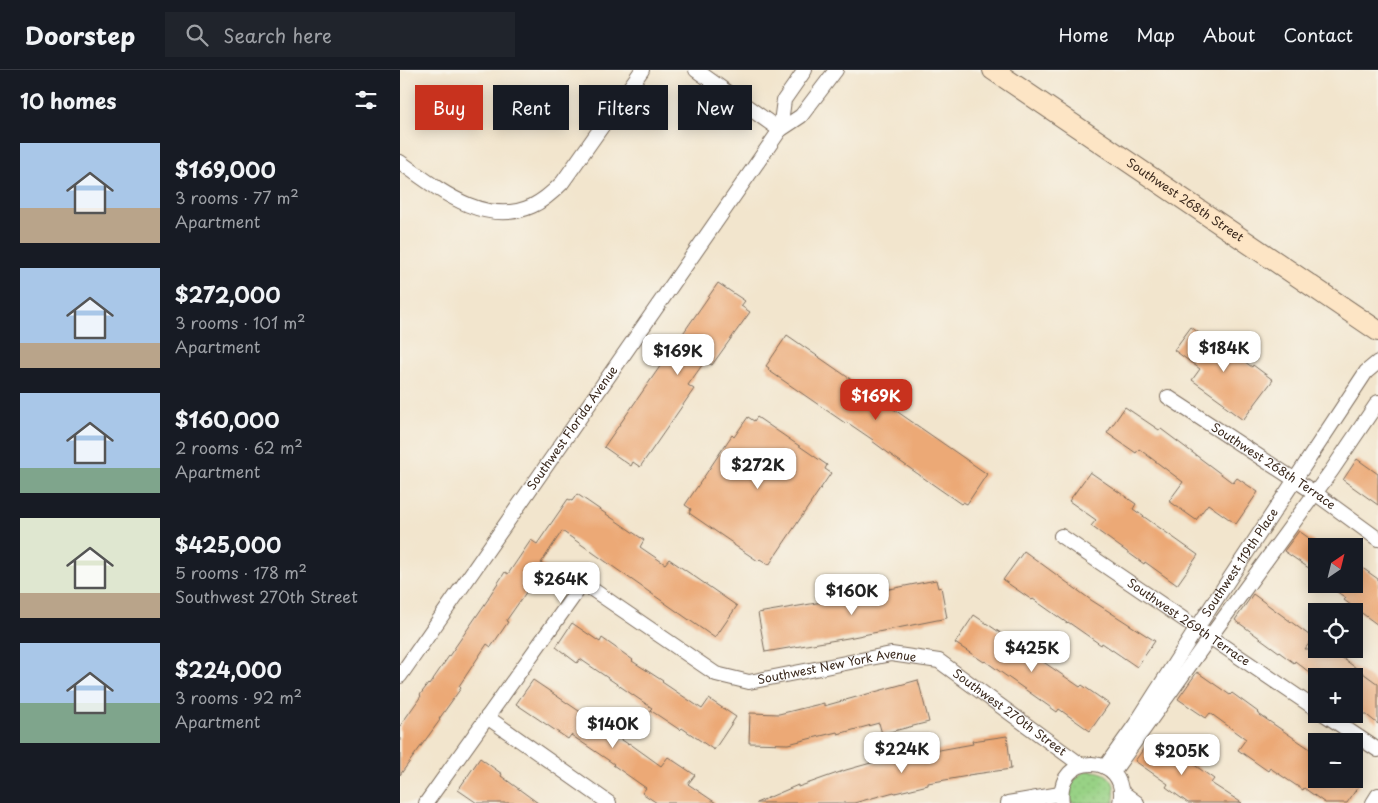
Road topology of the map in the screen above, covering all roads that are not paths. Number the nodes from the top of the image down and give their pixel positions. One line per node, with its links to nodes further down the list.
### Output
1 (642, 70): 7 (street)
2 (696, 70): 6 (street)
3 (805, 70): 6 (street, Southwest Florida Avenue)
4 (836, 70): 6 (street, Southwest Florida Avenue)
5 (993, 70): 8 (main road, Southwest 268th Street)
6 (780, 130): 19 (street, Southwest Florida Avenue)
7 (400, 162)
8 (1378, 331)
9 (1378, 362): 12 (street, Southwest 119th Place)
10 (1168, 397): 12 (street, Southwest 268th Terrace)
11 (1378, 402): 13 (street, Southwest 119th Place)
12 (1294, 480): 13 (street, Southwest 268th Terrace); 16 (street, Southwest 119th Place)
13 (1315, 493): 15 (street, Southwest 268th Terrace); 17 (street, Southwest 119th Place)
14 (1061, 536): 16 (street, Southwest 269th Terrace)
15 (1378, 538)
16 (1197, 628): 17 (street, Southwest 269th Terrace); 25 (street, Southwest 119th Place)
17 (1210, 637): 20 (street, Southwest 269th Terrace); 25 (street, Southwest 119th Place)
18 (939, 661): 21 (street, Southwest New York Avenue); 24 (street, Southwest 270th Street)
19 (400, 676)
20 (1308, 704)
21 (486, 717): 29 (street); 30 (street)
22 (1338, 723): 23 (street)
23 (1378, 750)
24 (1081, 765): 25 (street); 28 (street)
25 (1109, 770): 27 (street)
26 (1378, 795): 33 (street)
27 (1121, 797): 32 (street)
28 (1061, 798): 31 (street)
29 (426, 803)
30 (610, 803)
31 (1008, 803)
32 (1137, 803)
33 (1373, 803)

